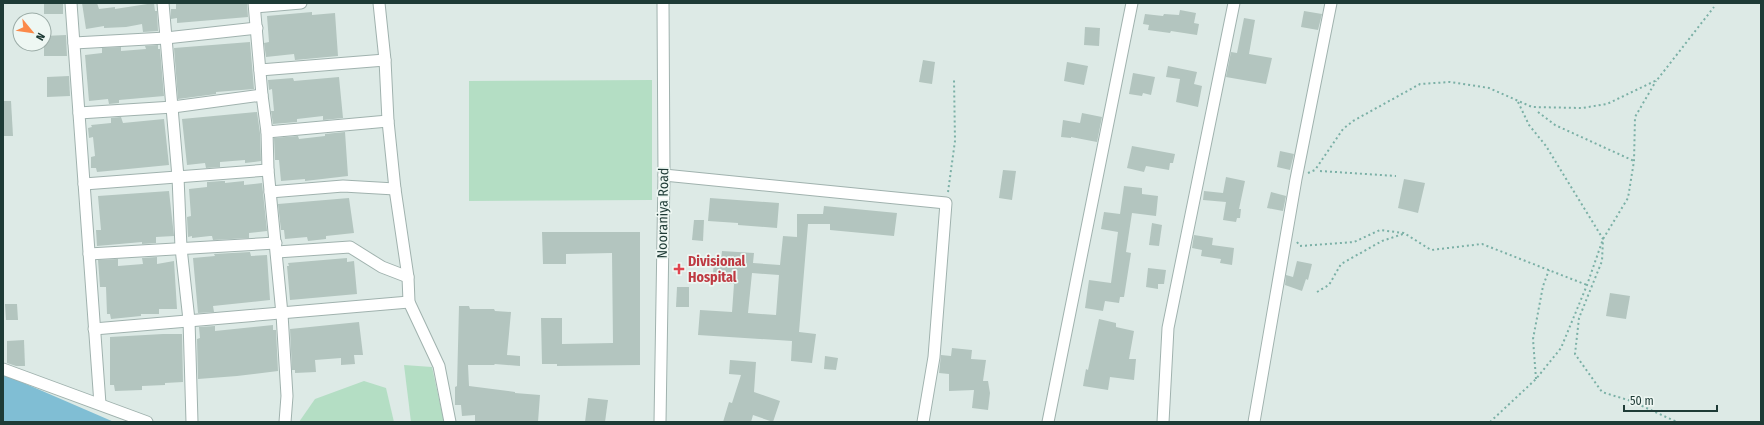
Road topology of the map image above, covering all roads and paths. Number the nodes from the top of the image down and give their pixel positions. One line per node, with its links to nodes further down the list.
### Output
1 (71, 3): 13 (street)
2 (163, 3): 12 (street)
3 (301, 3): 9 (street)
4 (379, 3): 14 (street)
5 (663, 3): 28 (street, Nooraniya Road)
6 (1132, 3): 59 (street)
7 (1234, 3): 60 (street)
8 (1331, 3): 31 (street)
9 (255, 5): 11 (street)
10 (1714, 8): 17 (path)
11 (257, 28): 12 (street); 15 (street)
12 (166, 38): 13 (street); 20 (street)
13 (74, 43): 22 (street)
14 (385, 60): 15 (street); 23 (street)
15 (260, 70): 18 (street)
16 (954, 79): 35 (path)
17 (1656, 80): 19 (path); 25 (path)
18 (262, 95): 20 (street); 24 (street)
19 (1517, 100): 31 (path); 38 (path)
20 (172, 107): 22 (street); 30 (street)
21 (1538, 112): 25 (path)
22 (79, 113): 32 (street)
23 (388, 121): 24 (street); 33 (street)
24 (267, 132): 26 (street)
25 (1634, 161): 38 (path)
26 (268, 170): 30 (street); 34 (street)
27 (1320, 171): 29 (path)
28 (664, 175): 35 (street); 57 (street, Nooraniya Road)
29 (1396, 176)
30 (178, 177): 32 (street); 40 (street)
31 (1296, 179): 36 (street)
32 (84, 184): 41 (street)
33 (395, 189): 34 (street); 43 (street)
34 (270, 192): 39 (street)
35 (946, 203): 58 (street)
36 (1287, 231): 37 (path); 61 (street)
37 (1404, 233): 42 (path); 45 (path)
38 (1603, 239): 44 (path); 63 (path)
39 (276, 247): 40 (street); 43 (street); 47 (street)
40 (181, 248): 41 (street); 48 (street)
41 (89, 254): 49 (street)
42 (1549, 270): 44 (path); 51 (path)
43 (408, 277): 46 (street)
44 (1587, 285): 51 (path)
45 (1317, 292)
46 (410, 302): 47 (street); 56 (street)
47 (282, 314): 48 (street); 55 (street)
48 (190, 320): 49 (street); 54 (street)
49 (94, 330): 52 (street)
50 (3, 369): 52 (street)
51 (1536, 379): 62 (path)
52 (100, 404): 53 (street)
53 (147, 422)
54 (192, 422)
55 (285, 422)
56 (450, 422)
57 (660, 422)
58 (923, 422)
59 (1048, 422)
60 (1163, 422)
61 (1254, 422)
62 (1490, 422)
63 (1677, 422)

